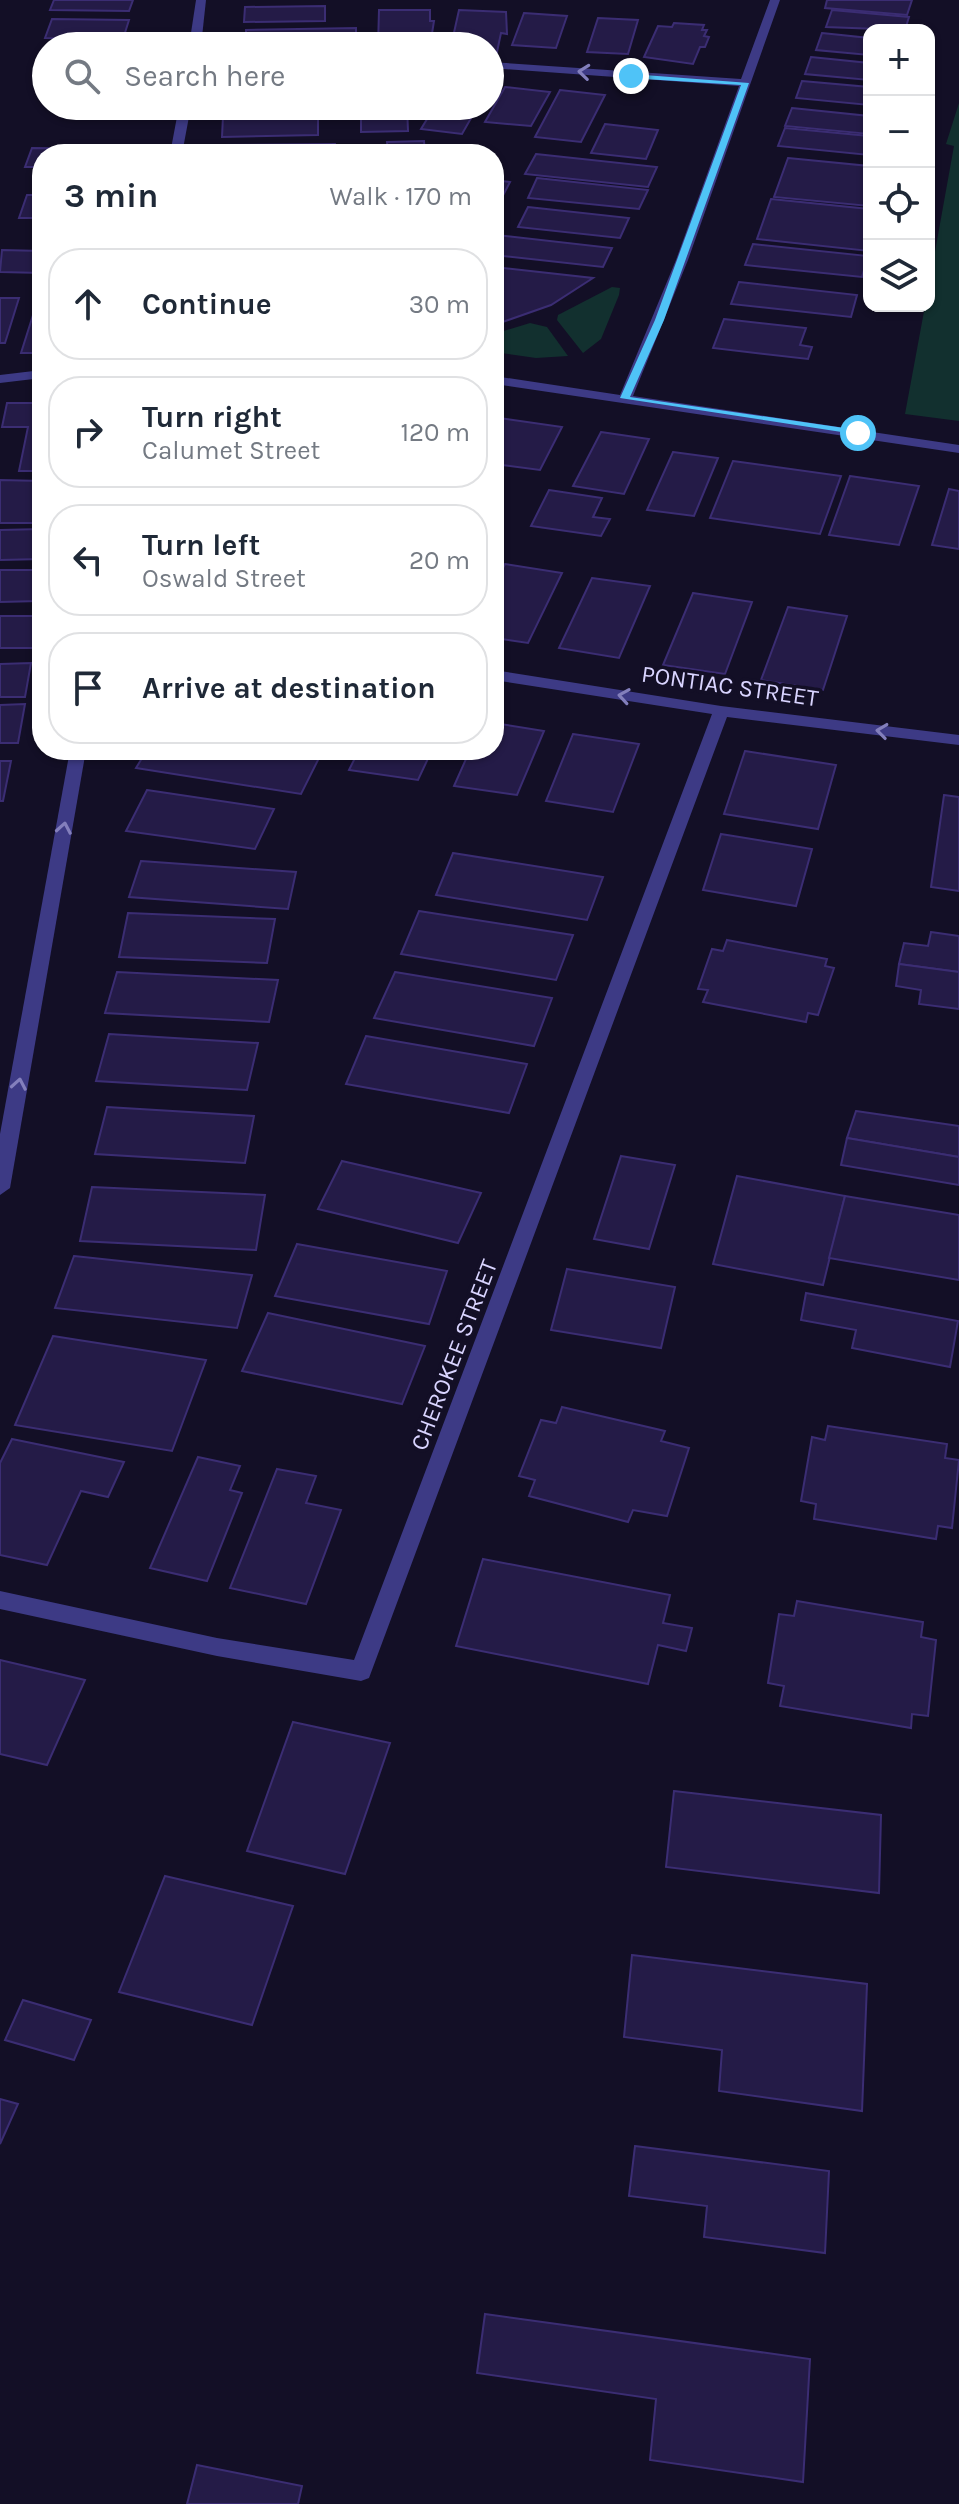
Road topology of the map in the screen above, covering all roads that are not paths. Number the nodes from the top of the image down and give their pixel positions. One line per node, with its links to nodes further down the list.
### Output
1 (201, 0): 3 (street)
2 (775, 0): 5 (street)
3 (197, 32)
4 (504, 66): 5 (street, one-way to 4)
5 (746, 83): 11 (street)
6 (182, 120): 7 (street)
7 (178, 144)
8 (32, 375): 9 (street)
9 (0, 379)
10 (504, 381): 11 (street)
11 (625, 398): 12 (street)
12 (959, 449)
13 (504, 677): 14 (street, PONTIAC STREET, one-way to 13)
14 (721, 711): 15 (street, PONTIAC STREET, one-way to 14); 18 (street, CHEROKEE STREET)
15 (959, 740)
16 (76, 760): 17 (street, one-way to 16)
17 (0, 1188)
18 (0, 1600)

